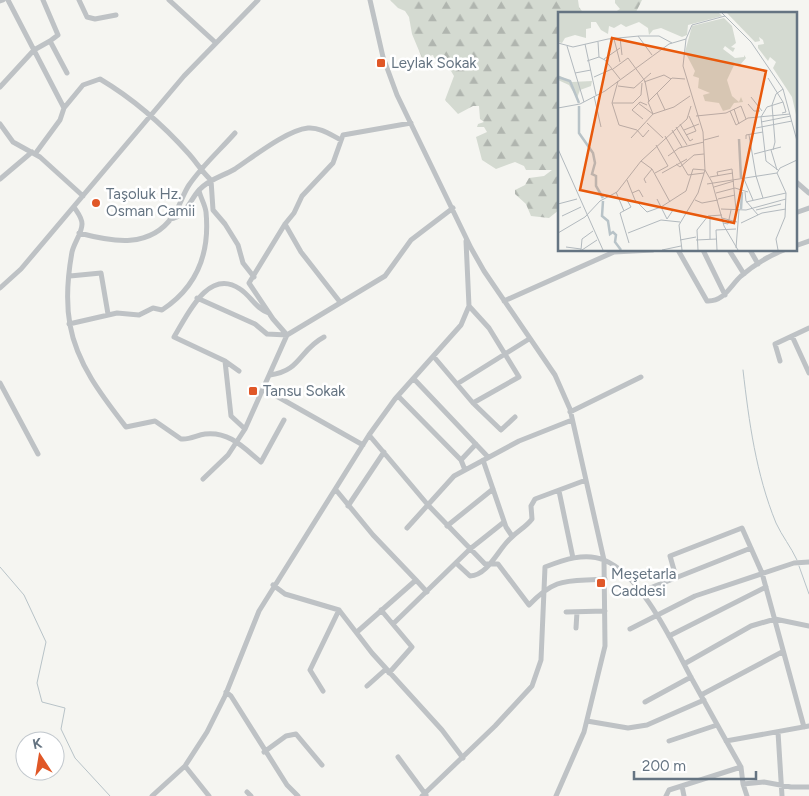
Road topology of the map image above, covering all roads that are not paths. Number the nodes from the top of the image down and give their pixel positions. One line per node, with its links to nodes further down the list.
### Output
1 (8, 0): 10 (street)
2 (43, 0): 8 (street)
3 (79, 0): 7 (street)
4 (169, 0): 9 (street)
5 (258, 0): 9 (street)
6 (370, 0): 15 (street)
7 (116, 16)
8 (50, 40): 10 (street); 11 (street)
9 (216, 43): 14 (street)
10 (34, 50): 12 (street); 13 (street)
11 (67, 73)
12 (0, 87)
13 (64, 108): 14 (street); 19 (street)
14 (150, 116): 20 (street); 26 (street)
15 (411, 123): 18 (street); 28 (street)
16 (0, 124): 19 (street)
17 (235, 133): 20 (street)
18 (341, 140): 22 (street); 32 (street)
19 (34, 153): 21 (street); 26 (street)
20 (201, 171): 22 (street); 31 (street)
21 (0, 179)
22 (211, 180): 24 (street); 46 (street)
23 (796, 182): 25 (street)
24 (199, 190): 31 (street); 53 (street)
25 (809, 193)
26 (83, 196): 27 (street)
27 (74, 207): 33 (street); 47 (street)
28 (452, 208): 34 (street); 51 (street)
29 (809, 208): 30 (street)
30 (796, 213)
31 (170, 219): 33 (street)
32 (285, 224): 46 (street); 51 (street)
33 (79, 233): 45 (street)
34 (466, 237): 50 (street); 52 (street)
35 (809, 241): 36 (street)
36 (796, 246)
37 (634, 251): 50 (street)
38 (679, 251): 48 (street)
39 (703, 251): 48 (street)
40 (730, 251): 44 (street)
41 (751, 251): 43 (street)
42 (781, 251): 43 (street)
43 (758, 264): 44 (street)
44 (744, 274): 48 (street)
45 (70, 276): 53 (street); 55 (street)
46 (254, 277): 54 (street)
47 (0, 288)
48 (725, 295)
49 (197, 298): 54 (street); 57 (street); 64 (street)
50 (504, 301): 60 (street)
51 (340, 302): 57 (street)
52 (469, 306): 61 (street); 62 (street)
53 (108, 314): 55 (street)
54 (270, 314): 57 (street)
55 (69, 324): 81 (street)
56 (809, 328): 58 (street)
57 (287, 335): 67 (street)
58 (792, 336): 63 (street); 66 (street)
59 (324, 337): 67 (street)
60 (529, 338): 61 (street); 75 (street)
61 (505, 352): 71 (street); 74 (street)
62 (434, 357): 69 (street); 71 (street)
63 (780, 360)
64 (225, 361): 65 (street); 79 (street)
65 (239, 371)
66 (809, 373)
67 (270, 375): 72 (street)
68 (641, 377): 75 (street)
69 (414, 379): 73 (street); 82 (street)
70 (0, 383): 85 (street)
71 (457, 384): 74 (street)
72 (264, 389): 79 (street); 83 (street)
73 (398, 396): 80 (street); 87 (street)
74 (474, 404): 76 (street)
75 (570, 412): 78 (street)
76 (515, 417)
77 (284, 420): 81 (street)
78 (572, 420): 86 (street); 91 (street)
79 (245, 429): 81 (street)
80 (369, 435): 83 (street); 84 (street)
81 (237, 441): 90 (street)
82 (476, 444): 86 (street); 87 (street)
83 (363, 445): 93 (street)
84 (384, 452): 95 (street); 96 (street)
85 (38, 454)
86 (488, 457): 88 (street)
87 (461, 460): 89 (street)
88 (483, 460): 89 (street); 92 (street)
89 (465, 470): 95 (street)
90 (203, 479)
91 (586, 480): 94 (street); 104 (street)
92 (493, 489): 97 (street); 98 (street)
93 (336, 490): 96 (street); 112 (street)
94 (559, 491): 100 (street); 103 (street)
95 (428, 505): 98 (street); 99 (street)
96 (348, 506): 111 (street)
97 (504, 522): 100 (street); 102 (street)
98 (447, 526): 102 (street)
99 (407, 528)
100 (512, 536): 107 (street)
101 (751, 548): 108 (street); 109 (street); 109 (street)
102 (470, 550): 106 (street); 107 (street)
103 (573, 558): 104 (street); 114 (street)
104 (604, 560): 110 (street); 116 (street)
105 (809, 562): 108 (street)
106 (456, 563): 107 (street); 115 (street)
107 (490, 564): 114 (street)
108 (762, 573): 113 (street); 122 (street)
109 (676, 577): 116 (street)
110 (604, 579): 114 (street); 119 (street)
111 (416, 580): 115 (street); 118 (street)
112 (273, 585): 117 (street); 136 (street)
113 (766, 587): 123 (street); 129 (street)
114 (545, 589): 147 (street)
115 (427, 592): 124 (street)
116 (640, 592): 122 (street)
117 (338, 610): 128 (street); 135 (street)
118 (381, 610): 124 (street); 128 (street)
119 (605, 611): 121 (street); 139 (street)
120 (566, 612): 121 (street)
121 (577, 612): 126 (street)
122 (657, 615): 127 (street); 129 (street)
123 (774, 619): 125 (street); 130 (street); 131 (street)
124 (393, 624): 132 (street)
125 (809, 626)
126 (576, 628)
127 (630, 629)
128 (357, 632): 132 (street)
129 (669, 636): 131 (street)
130 (782, 652): 137 (street); 141 (street)
131 (684, 664): 133 (street)
132 (388, 671): 134 (street); 147 (street)
133 (691, 677): 137 (street); 138 (street)
134 (367, 686)
135 (323, 690)
136 (226, 692): 145 (street); 149 (street)
137 (702, 697): 139 (street); 140 (street)
138 (645, 702)
139 (587, 721): 159 (street)
140 (718, 725): 143 (street); 144 (street)
141 (806, 727): 142 (street)
142 (778, 732): 143 (street); 152 (street)
143 (726, 741): 150 (street)
144 (669, 742)
145 (264, 752): 148 (street); 158 (street)
146 (398, 757): 155 (street)
147 (462, 758): 155 (street)
148 (322, 765)
149 (185, 766): 156 (street); 157 (street)
150 (741, 767): 151 (street); 153 (street)
151 (743, 784): 152 (street); 162 (street)
152 (782, 785): 154 (street); 163 (street)
153 (682, 786): 160 (street); 161 (street)
154 (809, 787)
155 (425, 795)
156 (152, 796)
157 (209, 796)
158 (298, 796)
159 (556, 796)
160 (666, 796)
161 (684, 796)
162 (747, 796)
163 (782, 796)

